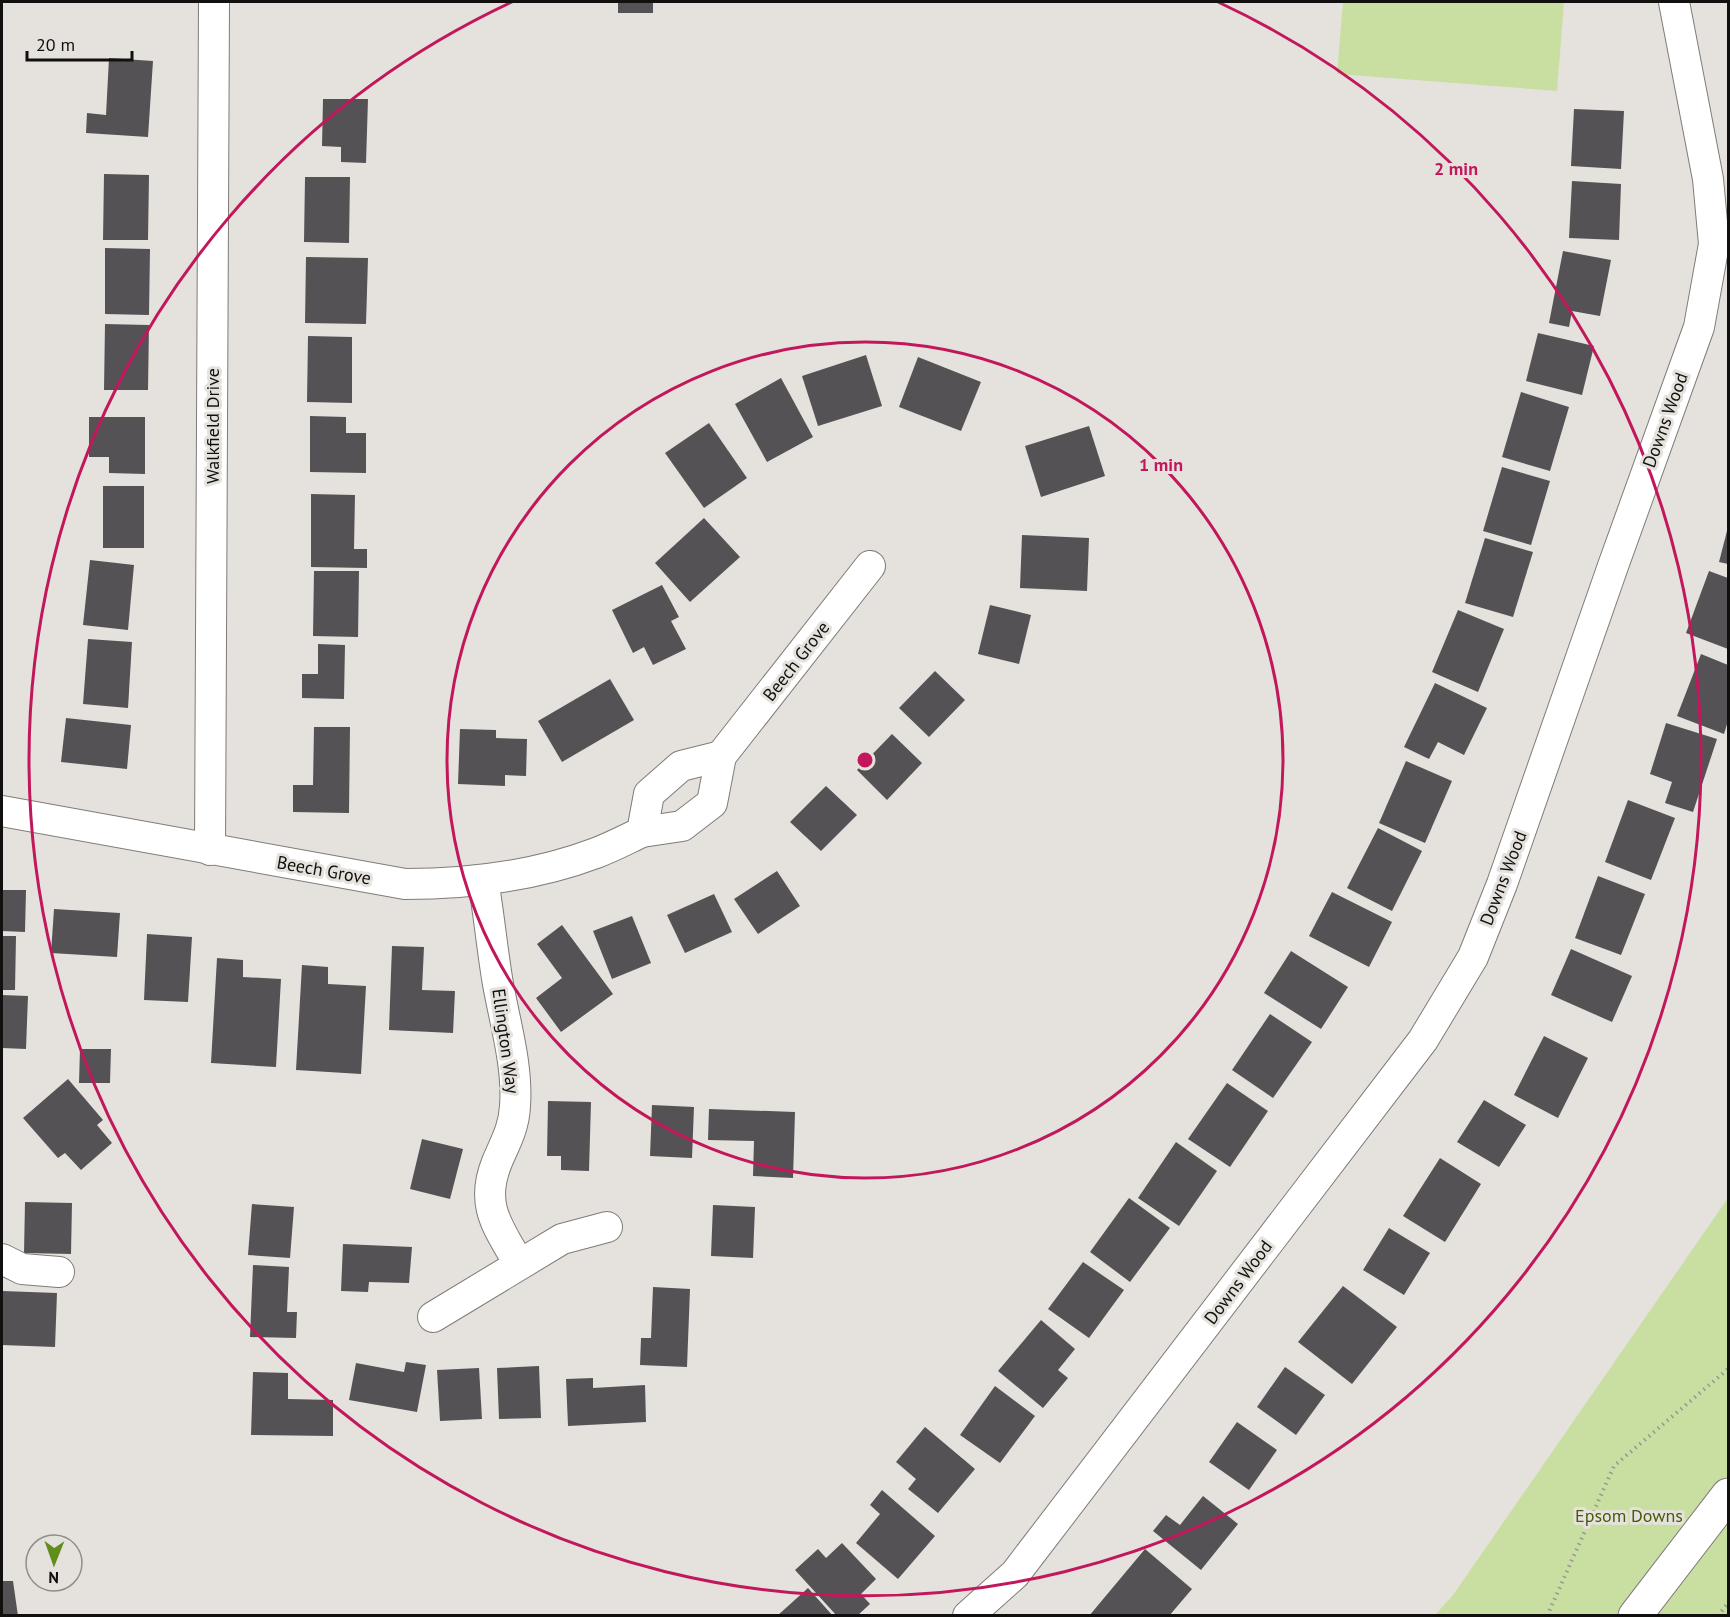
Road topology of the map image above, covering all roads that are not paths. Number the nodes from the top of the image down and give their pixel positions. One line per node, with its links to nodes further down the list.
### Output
1 (214, 2): 7 (street, Walkfield Drive)
2 (1674, 2): 15 (street, Downs Wood)
3 (870, 566): 4 (street, Beech Grove)
4 (721, 756): 6 (street); 6 (street, Beech Grove)
5 (2, 811): 7 (street, Beech Grove)
6 (642, 832): 8 (street, Beech Grove)
7 (210, 850): 8 (street, Beech Grove)
8 (483, 880): 11 (street, Ellington Way)
9 (607, 1227): 11 (street)
10 (2, 1259): 12 (street)
11 (519, 1264): 13 (street)
12 (59, 1272)
13 (433, 1317)
14 (1728, 1495): 16 (street)
15 (968, 1616)
16 (1635, 1616)

